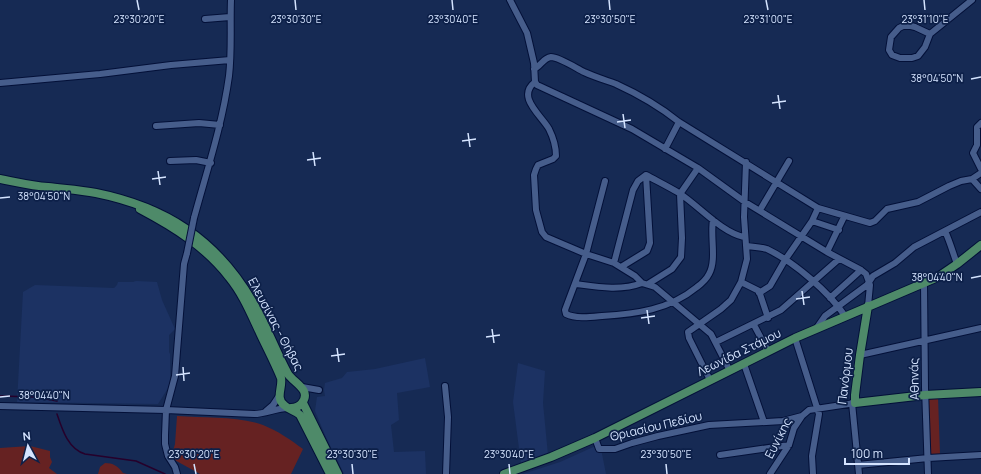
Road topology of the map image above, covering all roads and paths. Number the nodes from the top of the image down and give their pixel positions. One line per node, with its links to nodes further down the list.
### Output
1 (231, 0): 4 (street)
2 (510, 0): 8 (street)
3 (972, 0): 6 (street)
4 (230, 17): 5 (street); 7 (street)
5 (205, 19)
6 (930, 34): 6 (street)
7 (230, 60): 10 (street); 13 (street)
8 (534, 69): 9 (street); 11 (street)
9 (535, 82): 15 (street); 45 (street)
10 (0, 83)
11 (679, 122): 15 (street); 18 (street)
12 (981, 124): 21 (street)
13 (220, 125): 14 (street); 19 (street)
14 (156, 126)
15 (665, 149): 20 (street)
16 (170, 161): 19 (street)
17 (789, 161): 27 (street)
18 (746, 162): 27 (street); 31 (street)
19 (211, 163): 88 (street, bridge)
20 (698, 168): 29 (street); 31 (street)
21 (981, 169)
22 (981, 173): 25 (street)
23 (646, 175): 29 (street); 48 (street); 50 (street)
24 (0, 179): 30 (main road, Ελευσίνας - Θήβας)
25 (972, 179): 28 (street); 35 (street)
26 (605, 181): 45 (street)
27 (777, 182): 32 (street); 33 (street)
28 (981, 189)
29 (680, 194): 36 (street); 57 (street)
30 (118, 198): 77 (main road, Ελευσίνας - Θήβας); 80 (main road, Ελευσίνας - Θήβας)
31 (745, 202): 33 (street); 41 (street)
32 (818, 208): 35 (street); 37 (street)
33 (760, 210): 40 (street)
34 (981, 212): 39 (street)
35 (844, 216): 38 (street)
36 (713, 220): 41 (street); 60 (street)
37 (812, 220): 38 (street); 40 (street)
38 (839, 230): 44 (street)
39 (945, 231): 49 (street); 52 (street)
40 (801, 236): 44 (street); 47 (street)
41 (744, 237): 43 (street)
42 (981, 244): 49 (main road, Λεωνίδα Στάμου)
43 (746, 246): 47 (street); 53 (street)
44 (827, 252): 46 (street)
45 (586, 254): 48 (street); 56 (street)
46 (839, 259): 51 (street); 54 (street)
47 (785, 260): 54 (street); 58 (street)
48 (614, 262): 50 (street)
49 (958, 264): 55 (main road, Λεωνίδα Στάμου)
50 (621, 267): 57 (street)
51 (861, 270): 52 (street); 59 (street)
52 (869, 281): 61 (street); 62 (street)
53 (741, 282): 58 (street); 65 (street)
54 (813, 282): 59 (street); 64 (street)
55 (924, 283): 62 (main road, Λεωνίδα Στάμου); 70 (street, Αθηνάς)
56 (576, 284): 57 (street); 60 (street)
57 (645, 284): 60 (street)
58 (759, 293): 64 (street)
59 (830, 298): 61 (street)
60 (672, 303): 65 (street)
61 (838, 306): 63 (street); 68 (street)
62 (868, 306): 63 (main road, Λεωνίδα Στάμου); 73 (main road, Πανόρμου)
63 (844, 316): 68 (main road, Λεωνίδα Στάμου)
64 (768, 318): 66 (street)
65 (699, 324): 71 (street); 76 (street)
66 (754, 325): 71 (street); 72 (street)
67 (981, 328): 70 (street)
68 (815, 329): 69 (main road, Λεωνίδα Στάμου)
69 (795, 338): 72 (main road, Λεωνίδα Στάμου); 87 (street)
70 (924, 341): 73 (street); 82 (street, Αθηνάς)
71 (716, 342): 75 (street)
72 (768, 351): 74 (main road, Λεωνίδα Στάμου)
73 (860, 355): 84 (main road, Πανόρμου)
74 (744, 364): 75 (main road, Λεωνίδα Στάμου); 91 (street)
75 (730, 371): 76 (main road, Λεωνίδα Στάμου)
76 (710, 380): 92 (main road, Λεωνίδα Στάμου)
77 (299, 385): 80 (main road, Ελευσίνας - Θήβας); 83 (main road, Ελευσίνας - Θήβας); 83 (street)
78 (445, 386): 101 (street)
79 (981, 388): 82 (main road)
80 (280, 392): 86 (main road, Ελευσίνας - Θήβας); 89 (street)
81 (981, 392): 82 (main road)
82 (925, 393): 84 (main road); 96 (street, Αθηνάς)
83 (304, 401): 86 (main road); 100 (main road, Ελευσίνας - Θήβας)
84 (854, 402): 87 (street, Ευνίκης); 97 (street, Πανόρμου)
85 (0, 406): 88 (street)
86 (289, 408): 89 (street); 99 (main road, Ελευσίνας - Θήβας)
87 (818, 408): 90 (street, Ευνίκης); 104 (street)
88 (166, 410): 89 (street); 98 (street)
89 (262, 413)
90 (802, 416): 91 (street, Θριασίου Πεδίου); 93 (street, Ευνίκης)
91 (764, 422): 92 (street, Θριασίου Πεδίου)
92 (595, 438): 102 (main road, Λεωνίδα Στάμου)
93 (790, 445): 94 (street); 103 (street, Ευνίκης)
94 (720, 455)
95 (981, 455): 96 (street)
96 (928, 458): 97 (street); 106 (street, Αθηνάς)
97 (858, 465): 105 (street, Πανόρμου)
98 (177, 474)
99 (330, 474)
100 (338, 474)
101 (446, 474)
102 (504, 474)
103 (770, 474)
104 (813, 474)
105 (859, 474)
106 (928, 474)

